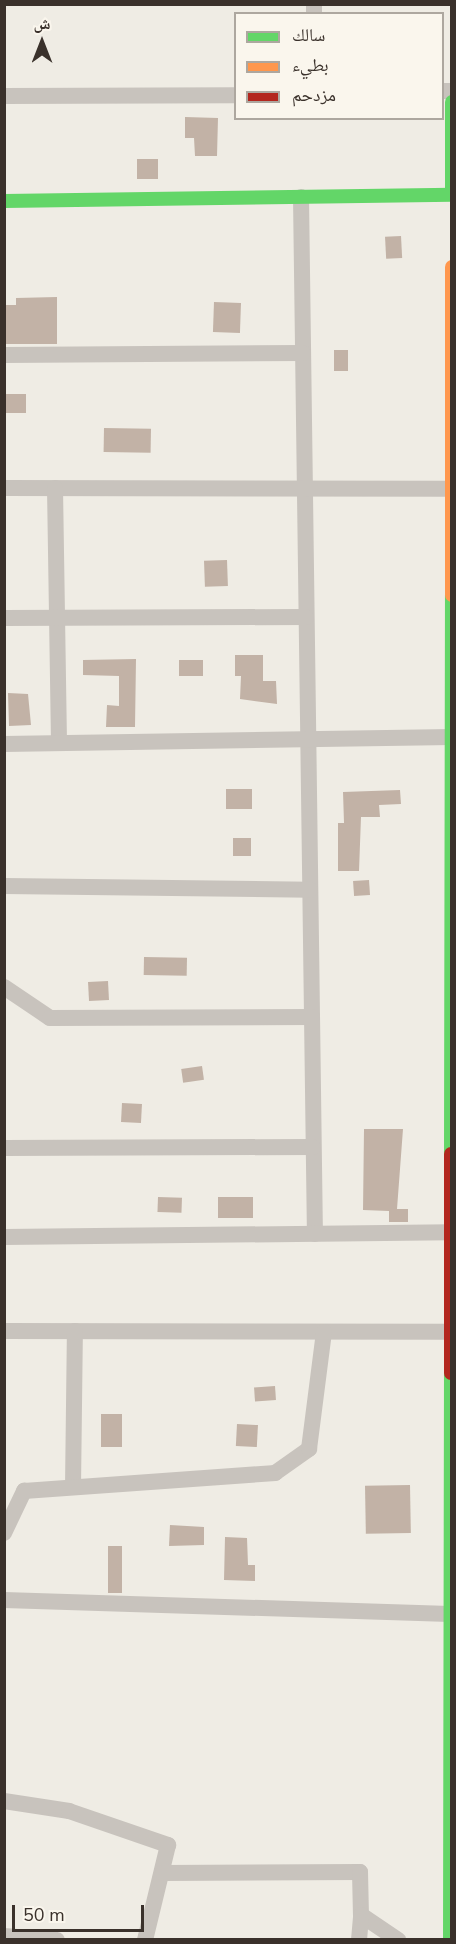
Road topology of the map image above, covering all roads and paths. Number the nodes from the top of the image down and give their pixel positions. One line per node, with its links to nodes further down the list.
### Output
1 (234, 95): 2 (street)
2 (4, 96)
3 (452, 102): 4 (street)
4 (451, 128): 5 (street)
5 (452, 195): 6 (street)
6 (301, 197): 7 (street); 9 (street)
7 (4, 201)
8 (452, 267): 11 (street)
9 (303, 353): 10 (street); 14 (street)
10 (4, 355)
11 (451, 367): 15 (street)
12 (4, 488): 13 (street)
13 (55, 488): 14 (street); 19 (street)
14 (305, 489): 15 (street); 17 (street)
15 (451, 489): 16 (street)
16 (451, 609): 20 (street)
17 (306, 617): 19 (street); 21 (street)
18 (4, 618): 19 (street)
19 (57, 618): 22 (street)
20 (451, 737): 21 (street); 24 (street)
21 (308, 739): 22 (street); 26 (street)
22 (59, 743): 23 (street)
23 (4, 744)
24 (451, 855): 27 (street)
25 (4, 886): 26 (street)
26 (310, 890): 29 (street)
27 (451, 979): 30 (street)
28 (4, 987): 29 (street)
29 (312, 1017): 31 (street)
30 (451, 1074): 33 (street)
31 (313, 1147): 32 (street); 34 (street)
32 (4, 1148)
33 (451, 1222): 34 (street); 39 (street)
34 (315, 1234): 35 (street)
35 (4, 1237)
36 (4, 1331): 37 (street)
37 (75, 1331): 38 (street); 41 (street)
38 (324, 1332): 39 (street); 41 (street)
39 (451, 1332): 40 (street)
40 (451, 1449): 43 (street)
41 (73, 1487): 42 (street)
42 (4, 1533)
43 (451, 1568): 45 (street)
44 (4, 1600): 45 (street)
45 (450, 1614): 46 (street)
46 (451, 1717): 48 (street)
47 (4, 1801): 49 (street)
48 (451, 1858): 52 (street)
49 (163, 1873): 50 (street); 54 (street)
50 (362, 1915): 55 (street); 56 (street)
51 (4, 1936): 53 (street)
52 (445, 1938)
53 (57, 1940)
54 (145, 1940)
55 (359, 1940)
56 (398, 1940)

